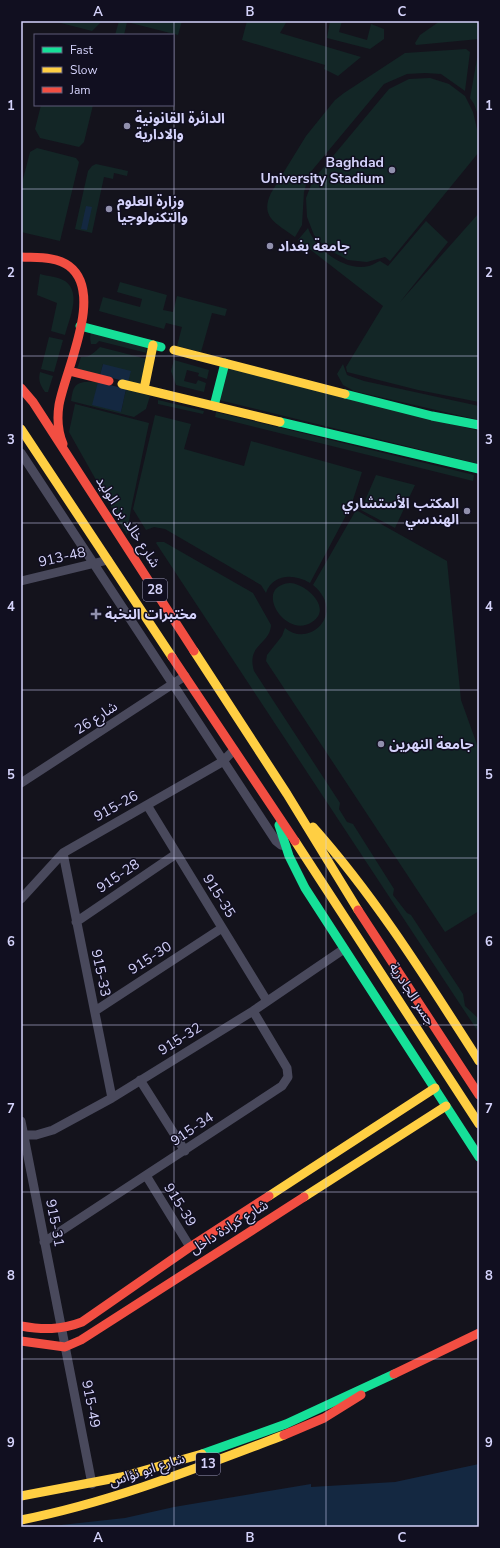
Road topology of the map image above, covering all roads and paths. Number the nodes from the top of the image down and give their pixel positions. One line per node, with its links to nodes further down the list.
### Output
1 (21, 252): 3 (main road)
2 (21, 256): 3 (main road)
3 (36, 257): 4 (main road)
4 (80, 326): 7 (main road); 11 (main road)
5 (174, 350): 6 (main road)
6 (225, 363): 12 (main road); 13 (main road)
7 (69, 371): 8 (main road); 16 (main road)
8 (109, 381)
9 (122, 384): 11 (main road)
10 (21, 388): 16 (main road, شارع خالد بن الوليد / 28)
11 (144, 389): 12 (main road)
12 (214, 406): 17 (main road)
13 (479, 425)
14 (21, 428): 18 (main road, 28)
15 (21, 453): 19 (street)
16 (70, 459): 26 (main road, شارع خالد بن الوليد / 28)
17 (479, 469)
18 (108, 560): 19 (street, 913-48); 21 (main road, 28)
19 (93, 564): 20 (street, 913-48); 22 (street)
20 (21, 581)
21 (185, 676): 22 (street, شارع 26); 23 (main road, 28)
22 (172, 686): 24 (street); 25 (street, شارع 26)
23 (234, 750): 24 (street, 915-26); 28 (main road, 28)
24 (222, 762): 27 (street, 915-26); 29 (street)
25 (21, 783)
26 (287, 794): 39 (main road); 42 (main road, جسر الجادرية)
27 (147, 805): 30 (street, 915-26); 31 (street, 915-35)
28 (271, 805): 29 (main road); 46 (main road, جسر الجادرية)
29 (286, 846): 35 (main road)
30 (63, 853): 32 (street, 915-26); 33 (street, 915-33)
31 (176, 854): 33 (street, 915-28); 34 (street, 915-35)
32 (21, 899)
33 (76, 922): 37 (street, 915-33)
34 (222, 928): 36 (street, 915-35); 37 (street, 915-30)
35 (344, 949): 36 (street, 915-32); 41 (main road)
36 (267, 1001): 38 (street, 915-32)
37 (94, 1011): 43 (street, 915-33)
38 (252, 1011): 40 (street, 915-32); 48 (street, 915-34)
39 (479, 1061)
40 (140, 1080): 43 (street, 915-32); 48 (street)
41 (435, 1088): 44 (main road); 52 (main road, شارع كرادة داخل)
42 (479, 1095)
43 (112, 1098): 47 (street, 915-32)
44 (446, 1106): 49 (main road); 57 (main road, شارع كرادة داخل)
45 (21, 1121): 47 (street, 915-31)
46 (479, 1124)
47 (22, 1135): 51 (street, 915-31)
48 (184, 1151): 50 (street, 915-34)
49 (479, 1158)
50 (146, 1177): 51 (street, 915-34); 52 (street, 915-39)
51 (44, 1242): 54 (street, 915-31)
52 (190, 1248): 54 (main road, شارع كرادة داخل)
53 (21, 1326): 54 (main road, شارع كرادة داخل)
54 (62, 1330): 57 (street, 915-49)
55 (479, 1333): 58 (main road, شارع ابو نؤاس / 13)
56 (21, 1341): 57 (main road)
57 (65, 1347): 59 (street, 915-49)
58 (382, 1379): 59 (main road, شارع ابو نؤاس / 13); 61 (main road, شارع ابو نؤاس / 13)
59 (92, 1484): 60 (main road, شارع ابو نؤاس / 13)
60 (21, 1496)
61 (21, 1520)

